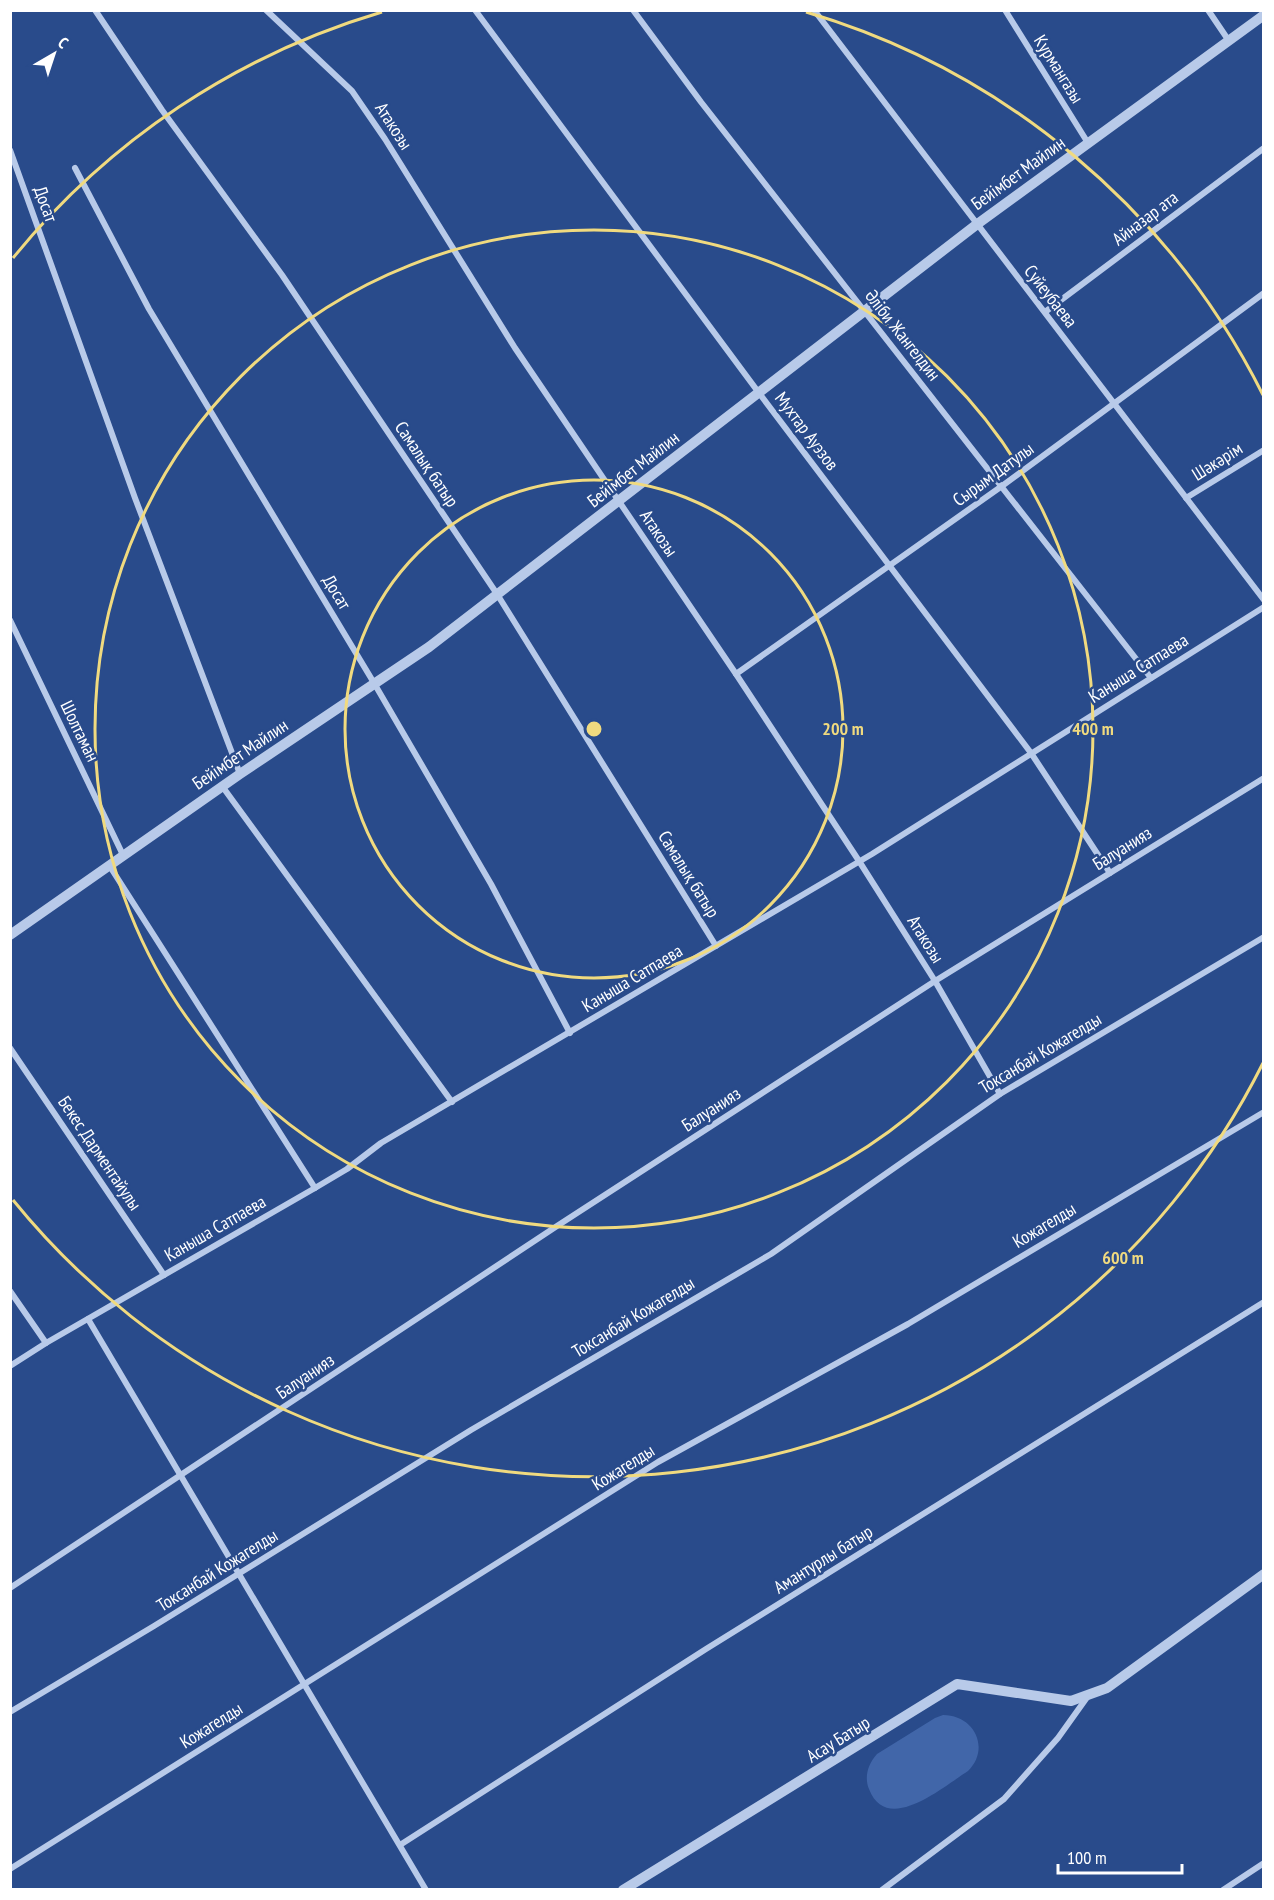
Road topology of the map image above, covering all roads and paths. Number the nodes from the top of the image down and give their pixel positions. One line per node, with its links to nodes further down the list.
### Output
1 (95, 10): 25 (street, Самалық батыр)
2 (266, 10): 23 (street, Атакозы)
3 (475, 10): 18 (street, Мухтар Ауэзов)
4 (633, 10): 16 (street, Әліби Жангелдин)
5 (814, 10): 14 (street, Суйеубаева)
6 (1005, 10): 10 (street, Курмангазы)
7 (1208, 10): 9 (street)
8 (1263, 15): 9 (street, Бейімбет Майлин)
9 (1229, 41): 10 (street, Бейімбет Майлин)
10 (1088, 143): 14 (street, Бейімбет Майлин)
11 (1263, 148): 17 (street, Айназар ата)
12 (10, 150): 33 (street, Досат)
13 (75, 168): 31 (street, Досат)
14 (976, 225): 16 (street, Бейімбет Майлин); 17 (street, Суйеубаева)
15 (1263, 293): 19 (street, Сырым Датулы)
16 (865, 312): 18 (street, Бейімбет Майлин); 21 (street, Әліби Жангелдин)
17 (1045, 312): 19 (street, Суйеубаева)
18 (759, 393): 23 (street, Бейімбет Майлин); 24 (street, Мухтар Ауэзов)
19 (1114, 404): 21 (street, Сырым Датулы); 22 (street, Суйеубаева)
20 (1263, 450): 22 (street, Шәкәрім)
21 (1002, 486): 24 (street, Сырым Датулы); 30 (street, Әліби Жангелдин)
22 (1186, 498): 26 (street, Суйеубаева)
23 (619, 501): 25 (street, Бейімбет Майлин); 29 (street, Атакозы)
24 (890, 566): 29 (street, Сырым Датулы); 32 (street, Мухтар Ауэзов)
25 (497, 594): 31 (street, Бейімбет Майлин); 42 (street, Самалық батыр)
26 (1263, 600)
27 (1263, 607): 30 (street, Каныша Сатпаева)
28 (10, 620): 36 (street, Шолтаман)
29 (736, 674): 37 (street, Атакозы)
30 (1151, 678): 32 (street, Каныша Сатпаева)
31 (374, 684): 33 (street, Бейімбет Майлин); 44 (street, Досат)
32 (1031, 753): 37 (street, Каныша Сатпаева); 39 (street, Мухтар Ауэзов)
33 (240, 774): 35 (street, Бейімбет Майлин)
34 (1263, 778): 39 (street, Балуанияз)
35 (222, 786): 36 (street, Бейімбет Майлин); 47 (street)
36 (123, 855): 38 (street, Бейімбет Майлин)
37 (859, 861): 42 (street, Каныша Сатпаева); 43 (street, Атакозы)
38 (109, 865): 40 (street, Бейімбет Майлин); 49 (street)
39 (1110, 873): 43 (street, Балуанияз)
40 (12, 931)
41 (1263, 937): 46 (street, Токсанбай Кожагелды)
42 (716, 946): 44 (street, Каныша Сатпаева)
43 (935, 981): 46 (street, Атакозы); 56 (street, Балуанияз)
44 (570, 1033): 47 (street, Каныша Сатпаева)
45 (10, 1048): 50 (street, Бекес Дарментайулы)
46 (1000, 1094): 57 (street, Токсанбай Кожагелды)
47 (452, 1102): 49 (street, Каныша Сатпаева)
48 (1263, 1112): 60 (street, Кожагелды)
49 (315, 1188): 50 (street, Каныша Сатпаева)
50 (164, 1275): 53 (street, Каныша Сатпаева)
51 (10, 1291): 54 (street)
52 (1263, 1302): 63 (street, Амантурлы батыр)
53 (88, 1319): 54 (street, Каныша Сатпаева); 56 (street)
54 (46, 1343): 55 (street, Каныша Сатпаева)
55 (10, 1366)
56 (182, 1476): 57 (street); 59 (street, Балуанияз)
57 (237, 1574): 60 (street); 62 (street, Токсанбай Кожагелды)
58 (1263, 1574): 61 (street, Асау Батыр)
59 (10, 1588)
60 (305, 1683): 63 (street); 65 (street, Кожагелды)
61 (1088, 1695): 67 (street, Асау Батыр); 68 (street, Асау Батыр)
62 (10, 1712)
63 (400, 1845): 66 (street)
64 (1263, 1863): 69 (street)
65 (10, 1869)
66 (426, 1890)
67 (623, 1890)
68 (882, 1890)
69 (1223, 1890)

